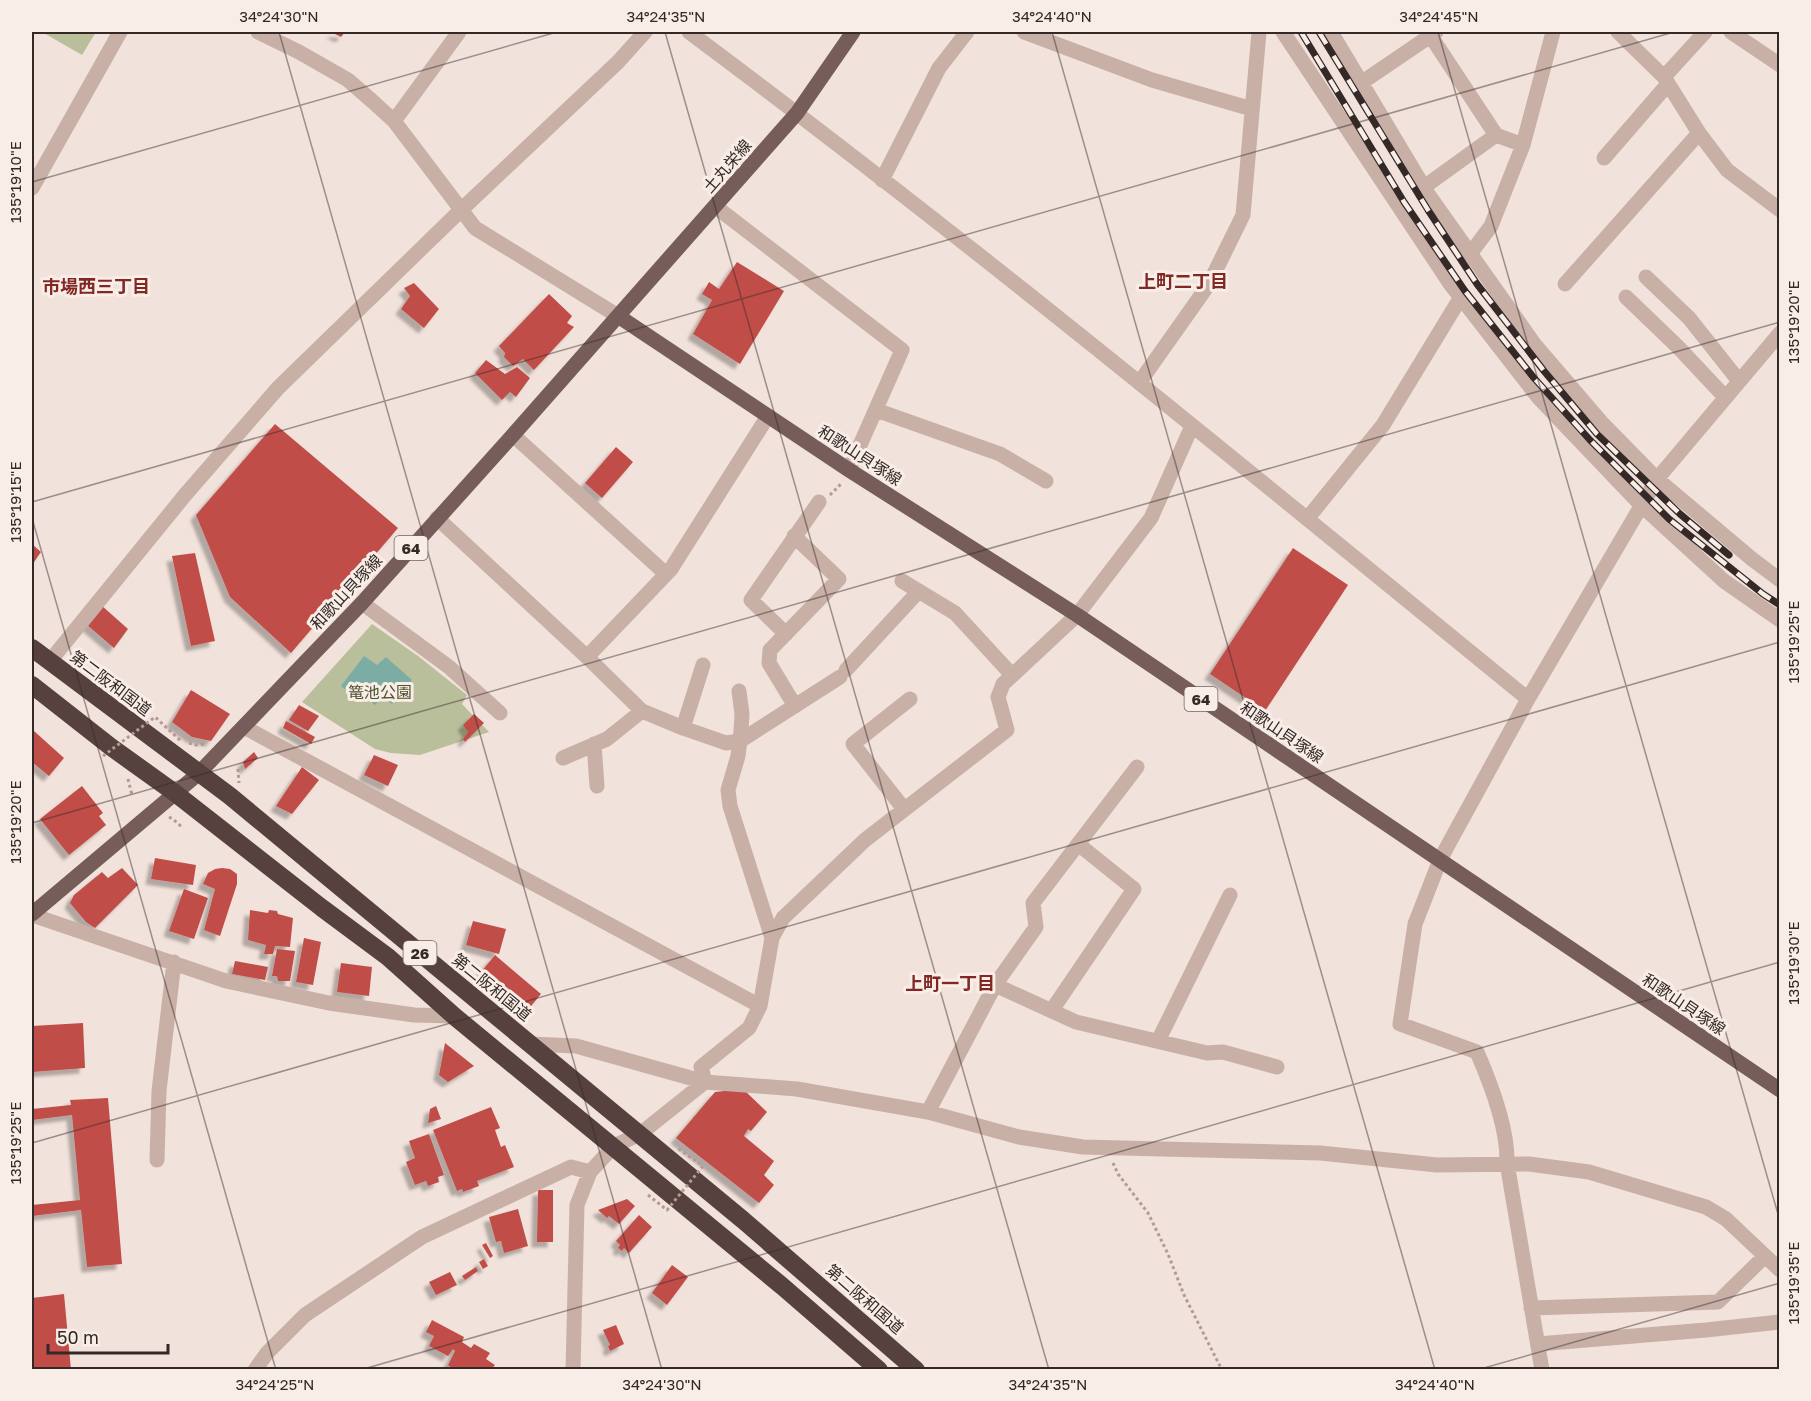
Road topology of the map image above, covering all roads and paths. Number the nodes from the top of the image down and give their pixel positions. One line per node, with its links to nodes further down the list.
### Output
1 (120, 32): 29 (street)
2 (258, 32): 22 (street)
3 (459, 32): 22 (street)
4 (645, 32): 31 (street)
5 (689, 32): 21 (street)
6 (853, 32): 21 (main road, 土丸栄線)
7 (968, 32): 27 (street)
8 (1024, 32): 20 (street)
9 (1259, 32): 20 (street)
10 (1283, 32): 36 (street)
11 (1331, 32): 19 (street)
12 (1553, 32): 25 (street)
13 (1618, 32): 18 (street)
14 (1705, 32): 18 (street)
15 (1731, 32): 17 (street)
16 (1433, 33): 19 (street); 24 (street)
17 (1779, 65)
18 (1666, 80): 23 (street); 26 (street)
19 (1361, 82): 28 (street)
20 (1252, 109): 41 (street)
21 (797, 112): 27 (street); 30 (main road, 土丸栄線)
22 (394, 121): 31 (street)
23 (1700, 133): 32 (street); 35 (street)
24 (1496, 135): 25 (street); 28 (street)
25 (1523, 145): 33 (street)
26 (1604, 158)
27 (882, 180): 41 (street)
28 (1424, 187): 33 (street)
29 (32, 188)
30 (716, 207): 38 (main road, 土丸栄線); 43 (street)
31 (462, 209): 38 (street); 65 (street)
32 (1779, 210)
33 (1470, 254): 48 (street)
34 (1654, 279): 40 (street)
35 (1565, 284)
36 (1461, 297): 51 (street); 53 (street)
37 (1626, 297): 42 (street)
38 (618, 316): 44 (main road, 和歌山貝塚線 / 64); 46 (main road, 和歌山貝塚線 / 64)
39 (1779, 333): 40 (street)
40 (1739, 381): 42 (street)
41 (1139, 383): 45 (street)
42 (1725, 397): 48 (street)
43 (876, 410): 47 (street); 49 (street)
44 (768, 416): 47 (main road, 和歌山貝塚線 / 64); 55 (street)
45 (1192, 426): 53 (street); 60 (street)
46 (513, 435): 52 (main road, 和歌山貝塚線 / 64); 55 (street)
47 (849, 470): 60 (main road, 和歌山貝塚線 / 64)
48 (1657, 479): 51 (street); 56 (street)
49 (1046, 480)
50 (819, 502): 54 (street)
51 (1642, 506): 61 (street); 71 (street)
52 (437, 519): 59 (main road, 和歌山貝塚線 / 64); 64 (street)
53 (1307, 519): 71 (street)
54 (794, 536): 62 (street); 62 (street)
55 (666, 574): 64 (street)
56 (1779, 579)
57 (902, 581): 58 (street)
58 (919, 591): 67 (street); 72 (street)
59 (362, 603): 74 (street); 75 (main road, 和歌山貝塚線 / 64)
60 (1077, 615): 67 (street); 94 (main road, 和歌山貝塚線 / 64)
61 (1779, 620)
62 (786, 634): 72 (street)
63 (32, 648): 65 (highway, 第二阪和国道 / 26)
64 (587, 657): 73 (street)
65 (50, 661): 84 (highway, 第二阪和国道 / 26)
66 (703, 664): 76 (street)
67 (1012, 675): 90 (street)
68 (32, 685): 88 (highway, 26)
69 (739, 691): 77 (street)
70 (910, 699): 90 (street)
71 (1528, 699): 94 (street)
72 (795, 706): 77 (street)
73 (642, 711): 76 (street); 79 (street)
74 (500, 713)
75 (244, 727): 84 (main road, 和歌山貝塚線 / 64); 100 (street)
76 (683, 729): 77 (street)
77 (741, 741): 97 (street)
78 (205, 744): 80 (path, bridge)
79 (594, 744): 81 (street); 87 (street)
80 (104, 756)
81 (563, 758)
82 (1137, 767): 93 (street)
83 (238, 770): 86 (path)
84 (198, 774): 88 (main road, 和歌山貝塚線 / 64); 104 (highway, 第二阪和国道 / 26)
85 (127, 779): 89 (path)
86 (240, 785)
87 (597, 786)
88 (175, 793): 96 (main road, 和歌山貝塚線 / 64); 102 (highway, 26)
89 (132, 795)
90 (904, 809): 97 (street)
91 (161, 819): 92 (path)
92 (182, 827)
93 (1078, 844): 99 (street); 101 (street)
94 (1440, 860): 107 (main road, 和歌山貝塚線 / 64); 114 (street)
95 (1230, 895): 103 (street)
96 (32, 914): 98 (street)
97 (772, 938): 100 (street)
98 (174, 962): 102 (street); 113 (street)
99 (995, 985): 101 (street); 108 (street)
100 (760, 1006): 106 (street)
101 (1052, 1010): 103 (street)
102 (454, 1016): 110 (highway, 26)
103 (1158, 1041): 105 (street)
104 (531, 1044): 106 (street); 109 (highway, 第二阪和国道 / 26)
105 (1277, 1067)
106 (705, 1082): 108 (street); 109 (street)
107 (1779, 1090)
108 (928, 1112): 112 (street)
109 (640, 1134): 110 (street); 125 (highway, 第二阪和国道 / 26)
110 (614, 1146): 115 (street); 124 (highway, 26)
111 (676, 1147): 116 (path, bridge)
112 (1107, 1148): 114 (street); 126 (path)
113 (156, 1160)
114 (1507, 1163): 117 (street); 119 (street)
115 (590, 1172): 122 (street); 123 (street)
116 (648, 1195)
117 (1765, 1256): 118 (street); 119 (street)
118 (1779, 1270)
119 (1531, 1308): 121 (street)
120 (1779, 1322): 121 (street)
121 (1538, 1344): 127 (street)
122 (255, 1370)
123 (573, 1370)
124 (879, 1370)
125 (916, 1370)
126 (1222, 1370)
127 (1542, 1370)

